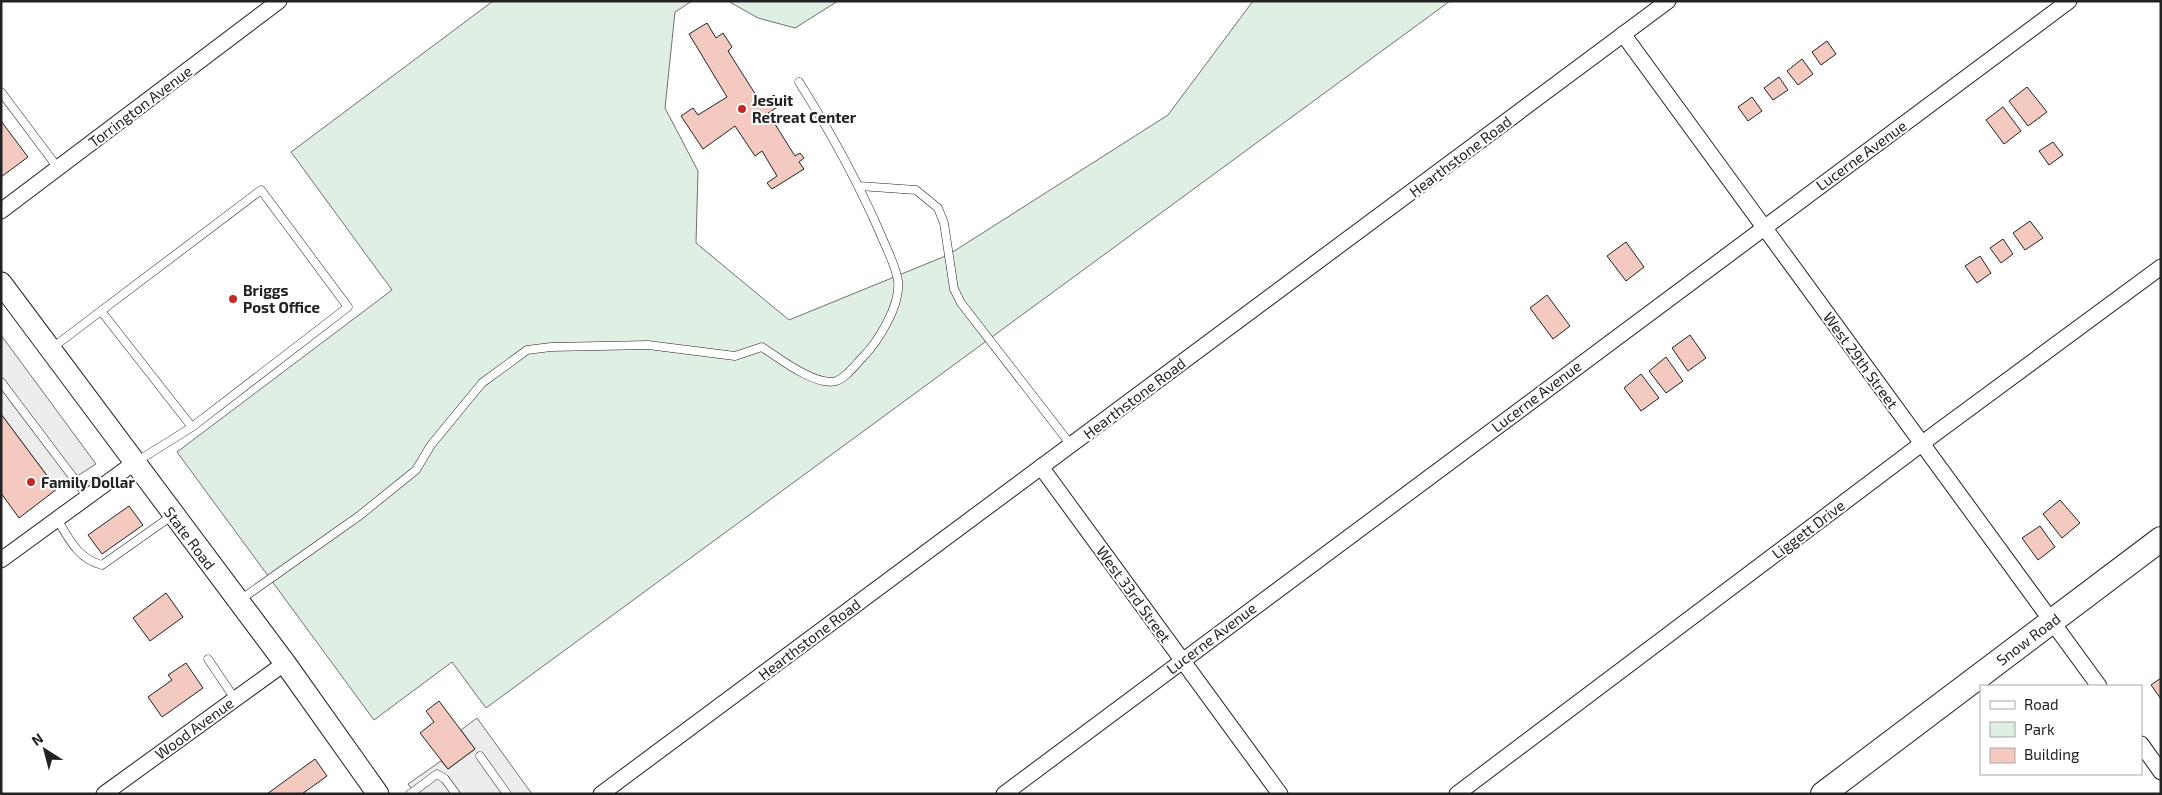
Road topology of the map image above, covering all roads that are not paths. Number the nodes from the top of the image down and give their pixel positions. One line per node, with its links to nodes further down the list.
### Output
1 (279, 1): 7 (street, Torrington Avenue)
2 (1668, 1): 4 (street, Hearthstone Road)
3 (2069, 1): 10 (street, Lucerne Avenue)
4 (1623, 34): 10 (street, West 29th Street); 18 (street, Hearthstone Road)
5 (799, 82): 8 (lane)
6 (1, 92): 7 (lane)
7 (58, 168): 9 (street, Torrington Avenue)
8 (859, 186): 18 (lane); 26 (lane)
9 (1, 211)
10 (1765, 227): 17 (street, West 29th Street); 29 (street, Lucerne Avenue)
11 (2161, 267): 17 (street, Liggett Drive)
12 (1, 283): 14 (main road, State Road)
13 (101, 311): 14 (lane); 16 (lane); 16 (lane)
14 (50, 349): 19 (main road, State Road)
15 (1, 382): 21 (lane)
16 (192, 427): 19 (lane)
17 (1922, 443): 27 (street, West 29th Street); 44 (street, Liggett Drive)
18 (1070, 445): 20 (street, Hearthstone Road)
19 (134, 463): 21 (street); 22 (main road, State Road)
20 (1041, 467): 29 (street, West 33rd Street); 41 (street, Hearthstone Road)
21 (88, 497): 23 (street)
22 (173, 515): 23 (lane); 26 (main road, State Road)
23 (57, 520): 25 (street)
24 (2161, 539): 27 (main road, Snow Road)
25 (1, 560)
26 (238, 601): 30 (main road, State Road)
27 (2052, 622): 31 (street, West 29th Street); 45 (main road, Snow Road)
28 (208, 660): 32 (lane)
29 (1182, 660): 42 (street, Lucerne Avenue); 43 (street, West 33rd Street)
30 (285, 664): 32 (street, Wood Avenue); 37 (main road, State Road)
31 (2098, 685)
32 (235, 699): 36 (street, Wood Avenue)
33 (2142, 745): 35 (street)
34 (480, 756): 40 (lane)
35 (2161, 772)
36 (104, 794)
37 (378, 794)
38 (410, 794): 39 (lane)
39 (456, 794)
40 (508, 794)
41 (601, 794)
42 (1004, 794)
43 (1280, 794)
44 (1457, 794)
45 (1823, 794)

